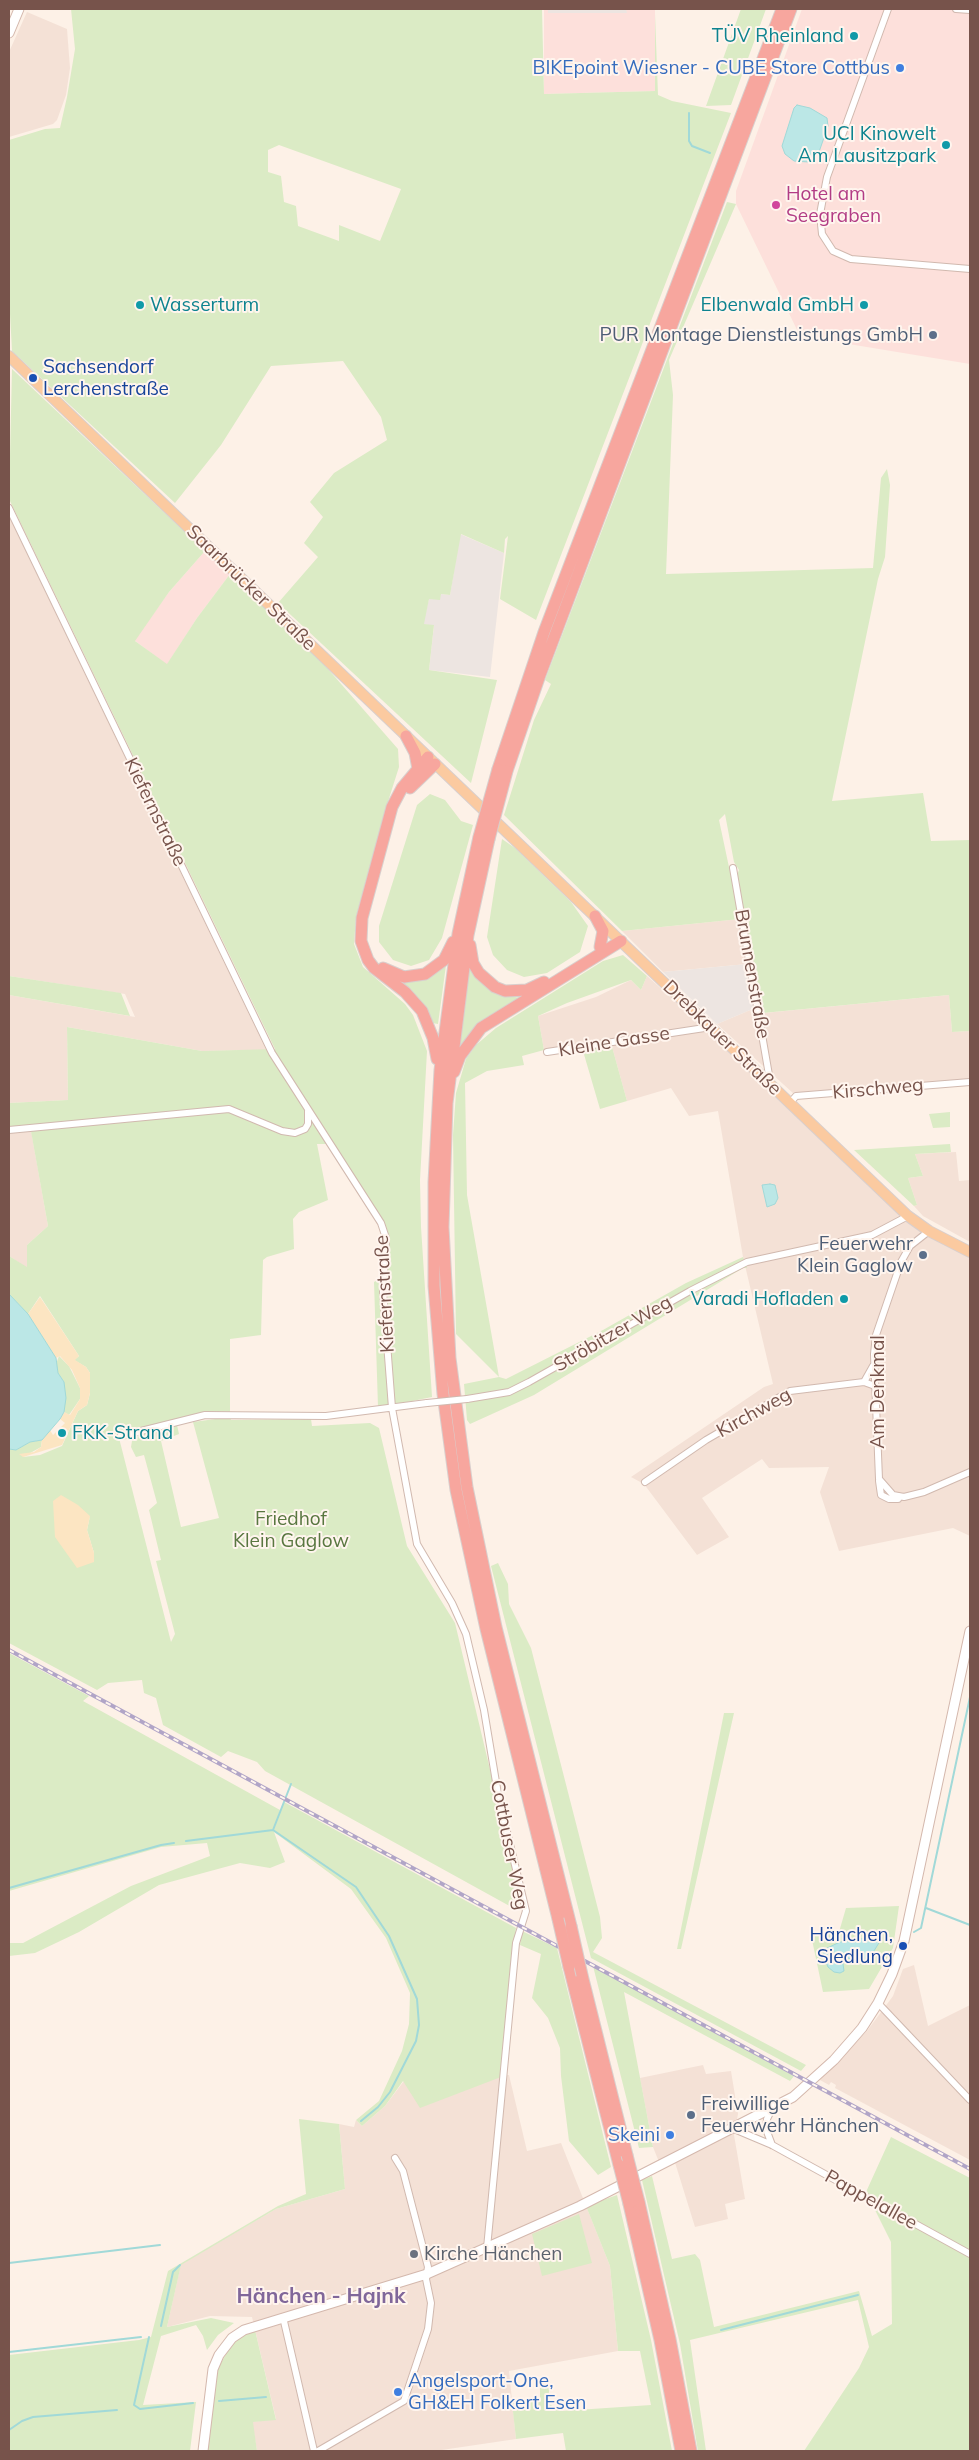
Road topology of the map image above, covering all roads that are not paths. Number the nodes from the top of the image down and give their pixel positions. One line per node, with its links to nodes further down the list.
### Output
1 (20, 9): 7 (main road)
2 (782, 9): 16 (highway)
3 (791, 9): 16 (highway)
4 (888, 9): 8 (street)
5 (956, 9): 6 (street)
6 (970, 10)
7 (9, 33)
8 (970, 269)
9 (9, 351): 11 (main road, Saarbrücker Straße)
10 (9, 356): 11 (main road, Saarbrücker Straße)
11 (18, 364): 13 (main road, Saarbrücker Straße)
12 (9, 508): 32 (street, Kiefernstraße)
13 (406, 736): 14 (main road, Saarbrücker Straße); 15 (highway)
14 (431, 760): 15 (highway); 17 (main road, Saarbrücker Straße); 21 (highway)
15 (418, 769): 27 (highway)
16 (502, 770): 18 (highway, bridge)
17 (485, 810): 20 (main road, Drebkauer Straße)
18 (484, 838): 21 (highway); 22 (highway)
19 (733, 868): 28 (street, Brunnenstraße)
20 (595, 916): 23 (main road, Drebkauer Straße); 24 (highway)
21 (461, 924): 27 (highway)
22 (468, 936): 24 (highway); 30 (highway)
23 (619, 939): 24 (highway); 25 (main road, Drebkauer Straße); 30 (highway)
24 (600, 947)
25 (711, 1027): 26 (street, Kleine Gasse); 28 (main road, Drebkauer Straße)
26 (547, 1052)
27 (440, 1070): 52 (highway, bridge)
28 (766, 1080): 31 (main road, Drebkauer Straße)
29 (970, 1082): 31 (street, Kirschweg)
30 (448, 1091): 52 (highway, bridge)
31 (790, 1103): 34 (main road, Drebkauer Straße)
32 (308, 1111): 33 (street); 40 (street, Kiefernstraße)
33 (9, 1130)
34 (908, 1216): 35 (main road, Drebkauer Straße); 40 (street, Ströbitzer Weg, bridge)
35 (929, 1231): 36 (main road, Drebkauer Straße); 37 (street, Am Denkmal)
36 (970, 1252)
37 (875, 1363): 38 (street); 39 (street, Am Denkmal)
38 (864, 1382): 39 (street, Kirchweg); 43 (street, Kirchweg)
39 (876, 1386): 42 (street, Am Denkmal)
40 (392, 1408): 41 (street); 44 (street, Kiefernstraße)
41 (121, 1436)
42 (970, 1472)
43 (646, 1482)
44 (417, 1544): 53 (street, Cottbuser Weg)
45 (970, 1631): 46 (main road)
46 (878, 2003): 47 (street); 48 (main road)
47 (969, 2099)
48 (773, 2106): 49 (main road); 50 (street)
49 (734, 2129): 50 (street, Pappelallee); 53 (main road)
50 (772, 2145): 54 (street, Pappelallee)
51 (395, 2158): 55 (street)
52 (634, 2203): 60 (highway); 61 (highway)
53 (487, 2248): 55 (main road)
54 (970, 2254)
55 (427, 2274): 56 (main road); 59 (street)
56 (283, 2317): 57 (main road); 58 (street)
57 (203, 2451)
58 (314, 2451)
59 (318, 2451)
60 (681, 2451)
61 (691, 2451)

